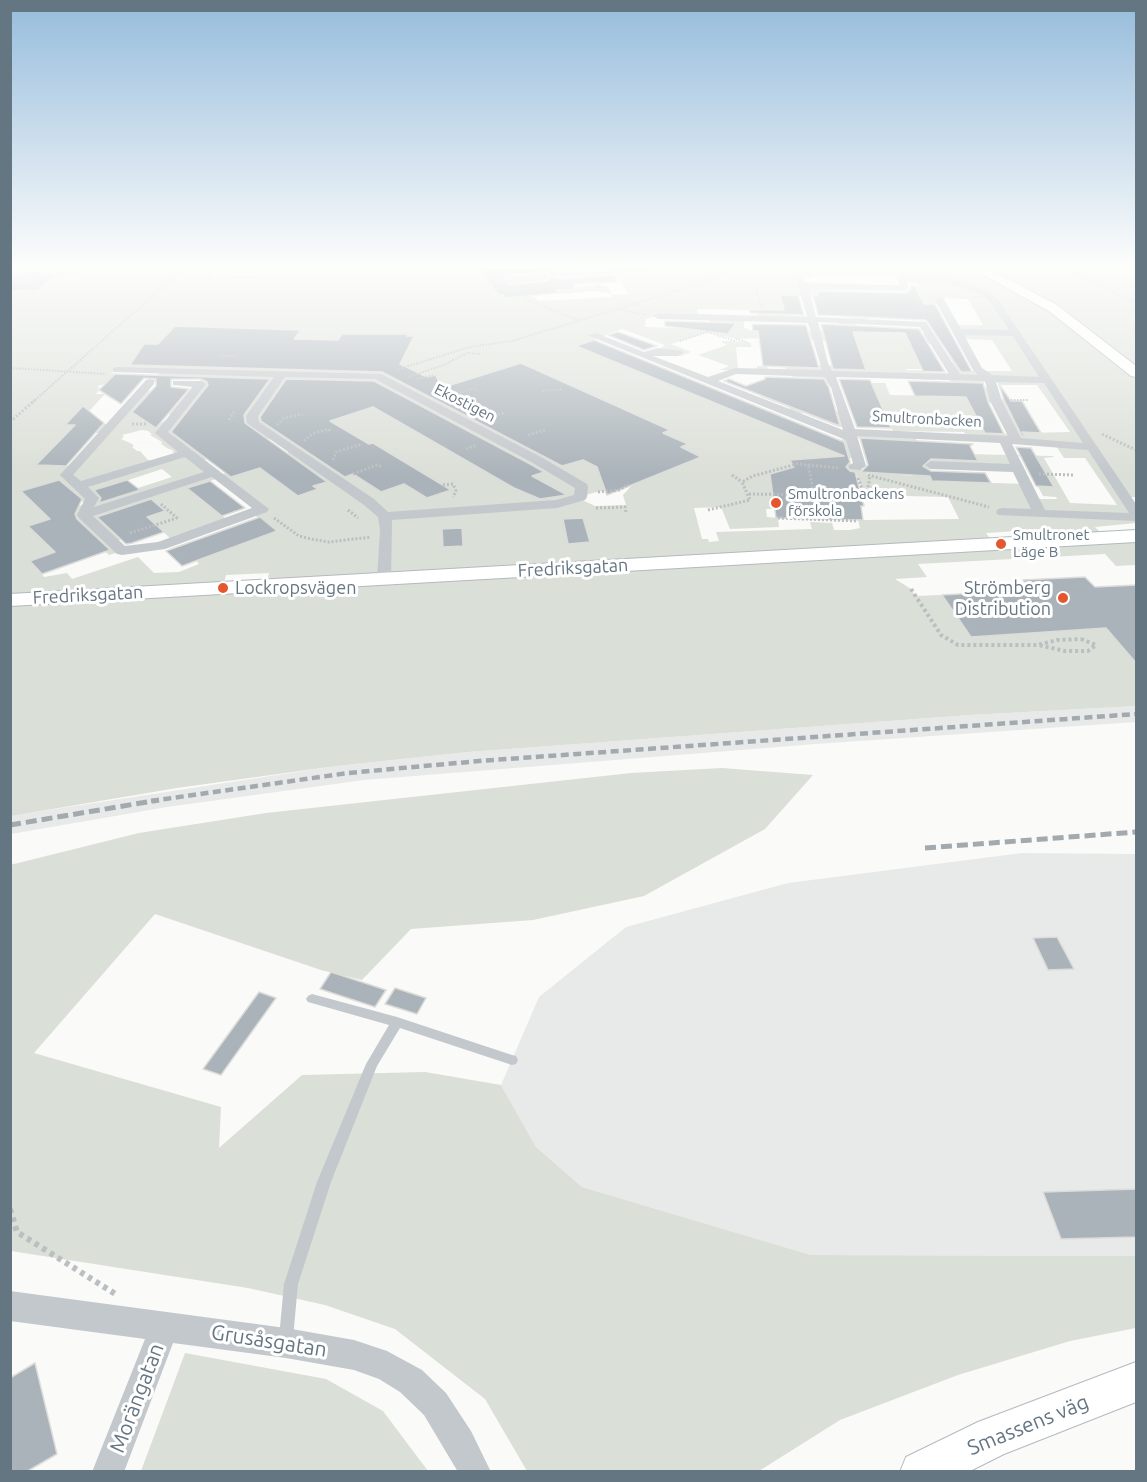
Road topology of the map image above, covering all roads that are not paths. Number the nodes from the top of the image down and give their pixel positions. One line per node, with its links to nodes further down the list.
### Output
1 (598, 337): 8 (street, Smultronbacken)
2 (816, 337): 13 (street, Smultronbacken)
3 (931, 337): 15 (street)
4 (960, 337): 16 (street, Smultronbacken)
5 (1018, 337): 17 (street)
6 (1091, 337): 10 (street)
7 (678, 353): 8 (street)
8 (644, 355): 18 (street, Smultronbacken)
9 (117, 370): 11 (street, Ekostigen)
10 (1134, 370)
11 (163, 371): 12 (street, Ekostigen); 19 (street)
12 (282, 373): 34 (street); 34 (street, Ekostigen)
13 (829, 374): 14 (street, Smultronbacken); 18 (street, Smultronbacken); 21 (street, Smultronbacken)
14 (941, 377): 15 (street, Smultronbacken); 20 (street, Smultronbacken)
15 (956, 377): 16 (street, Smultronbacken)
16 (989, 378): 17 (street, Smultronbacken); 22 (street, Smultronbacken)
17 (1046, 380): 23 (street)
18 (708, 381): 21 (street, Smultronbacken)
19 (150, 382): 24 (street); 29 (street)
20 (890, 383)
21 (849, 434): 22 (street, Smultronbacken); 26 (street, Smultronbacken)
22 (1010, 440): 23 (street, Smultronbacken); 27 (street, Smultronbacken)
23 (1092, 447): 33 (street)
24 (186, 453): 28 (street); 29 (street)
25 (931, 465): 27 (street)
26 (854, 469)
27 (1019, 471): 31 (street, Smultronbacken)
28 (213, 473): 32 (street); 32 (street)
29 (79, 486): 32 (street)
30 (1003, 512): 31 (street)
31 (1040, 514): 33 (street)
32 (84, 515)
33 (1137, 515)
34 (385, 516): 36 (street)
35 (1137, 536): 36 (street, Fredriksgatan)
36 (384, 579): 37 (street, Fredriksgatan)
37 (10, 600)
38 (312, 999): 39 (lane)
39 (397, 1022): 40 (lane); 43 (lane)
40 (512, 1060)
41 (10, 1306): 42 (street, Grusåsgatan)
42 (165, 1325): 43 (street, Grusåsgatan); 45 (street, Morängatan)
43 (286, 1343): 46 (street, Grusåsgatan)
44 (1137, 1382): 47 (street, Smassens väg)
45 (108, 1472)
46 (475, 1472)
47 (921, 1472)

